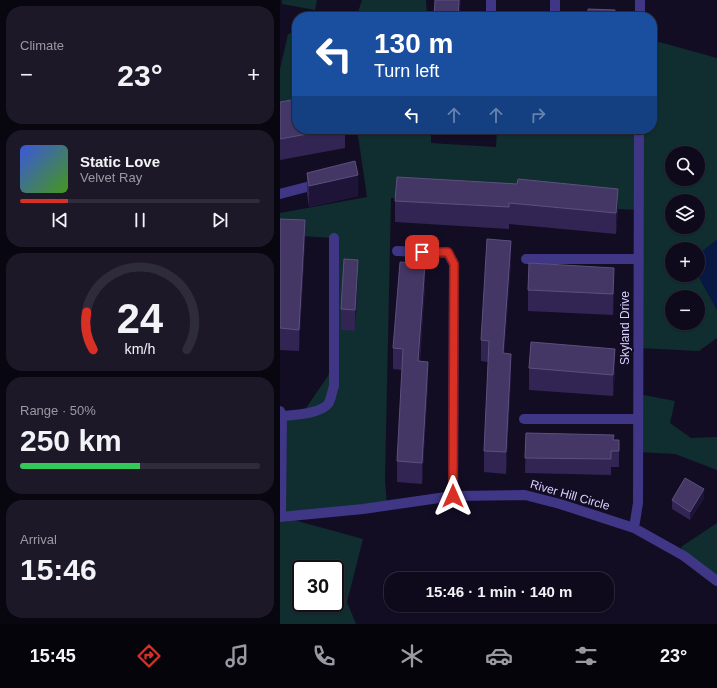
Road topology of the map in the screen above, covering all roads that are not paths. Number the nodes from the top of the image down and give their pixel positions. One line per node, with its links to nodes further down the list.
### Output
1 (491, 0): 4 (street)
2 (554, 0): 5 (street)
3 (640, 0): 6 (street)
4 (491, 12)
5 (555, 12)
6 (640, 12)
7 (639, 134): 12 (street, Skyland Drive)
8 (325, 183): 9 (street)
9 (280, 194)
10 (334, 238): 14 (street)
11 (397, 251): 17 (street)
12 (639, 259): 13 (street); 16 (street, Skyland Drive)
13 (526, 260)
14 (281, 413): 18 (street)
15 (524, 419): 16 (street)
16 (638, 419): 19 (street, Skyland Drive)
17 (453, 496): 18 (street, River Hill Circle); 19 (street, River Hill Circle)
18 (281, 516)
19 (634, 528): 20 (street, River Hill Circle)
20 (717, 581)

